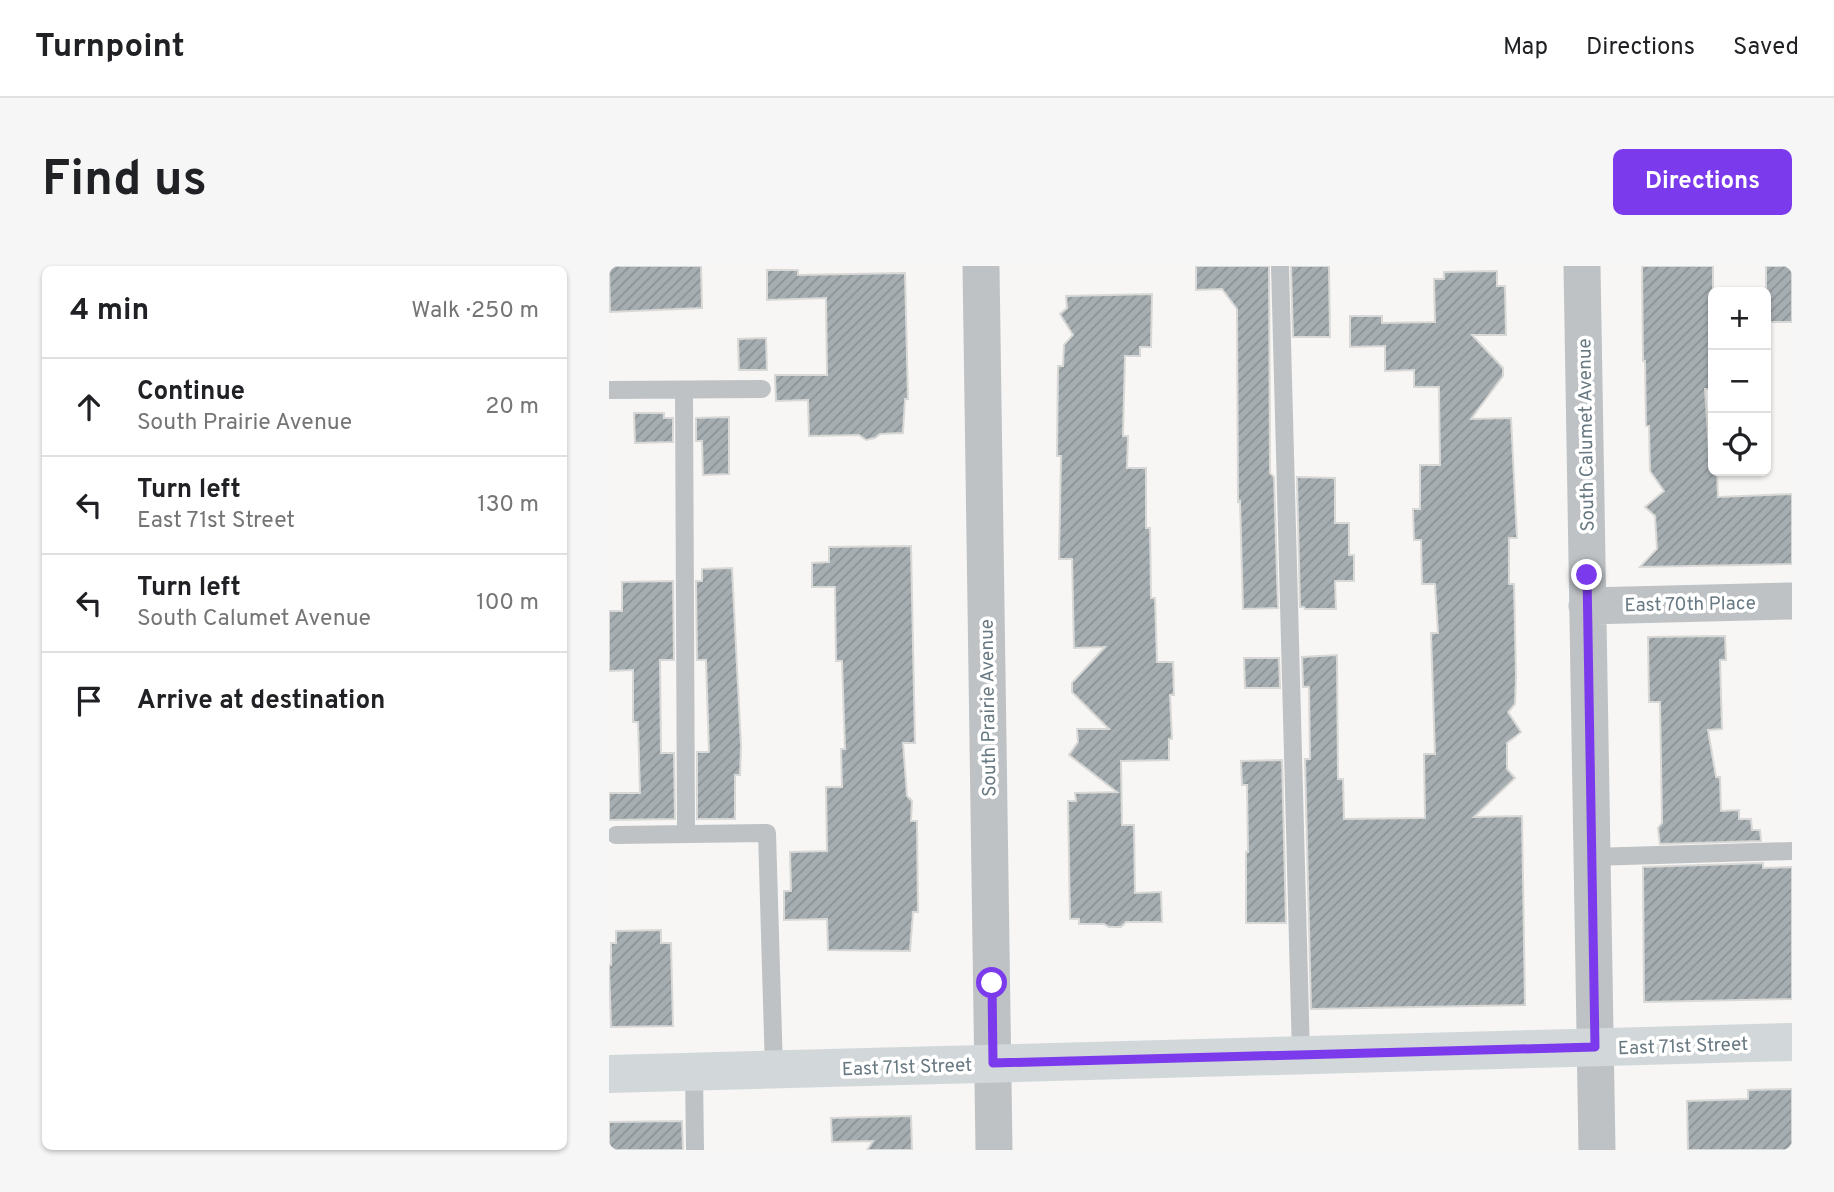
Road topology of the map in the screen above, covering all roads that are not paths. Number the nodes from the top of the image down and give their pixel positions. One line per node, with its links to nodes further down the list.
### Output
1 (981, 266): 16 (street, South Prairie Avenue)
2 (1280, 266): 15 (lane)
3 (1581, 266): 8 (street, South Calumet Avenue)
4 (609, 390): 5 (lane)
5 (684, 390): 6 (lane); 9 (lane)
6 (762, 390)
7 (1792, 601): 8 (street, East 70th Place)
8 (1587, 606): 12 (street, South Calumet Avenue)
9 (686, 834): 10 (lane); 17 (lane)
10 (616, 835)
11 (1792, 851): 12 (lane)
12 (1592, 857): 14 (street, South Calumet Avenue)
13 (1792, 1042): 14 (main road, East 71st Street)
14 (1595, 1047): 15 (main road, East 71st Street); 22 (street, South Calumet Avenue)
15 (1301, 1055): 16 (main road, East 71st Street)
16 (993, 1063): 17 (main road, East 71st Street); 21 (street, South Prairie Avenue)
17 (774, 1070): 18 (main road, East 71st Street)
18 (694, 1072): 19 (main road, East 71st Street); 20 (lane)
19 (609, 1074)
20 (695, 1150)
21 (994, 1150)
22 (1597, 1150)

